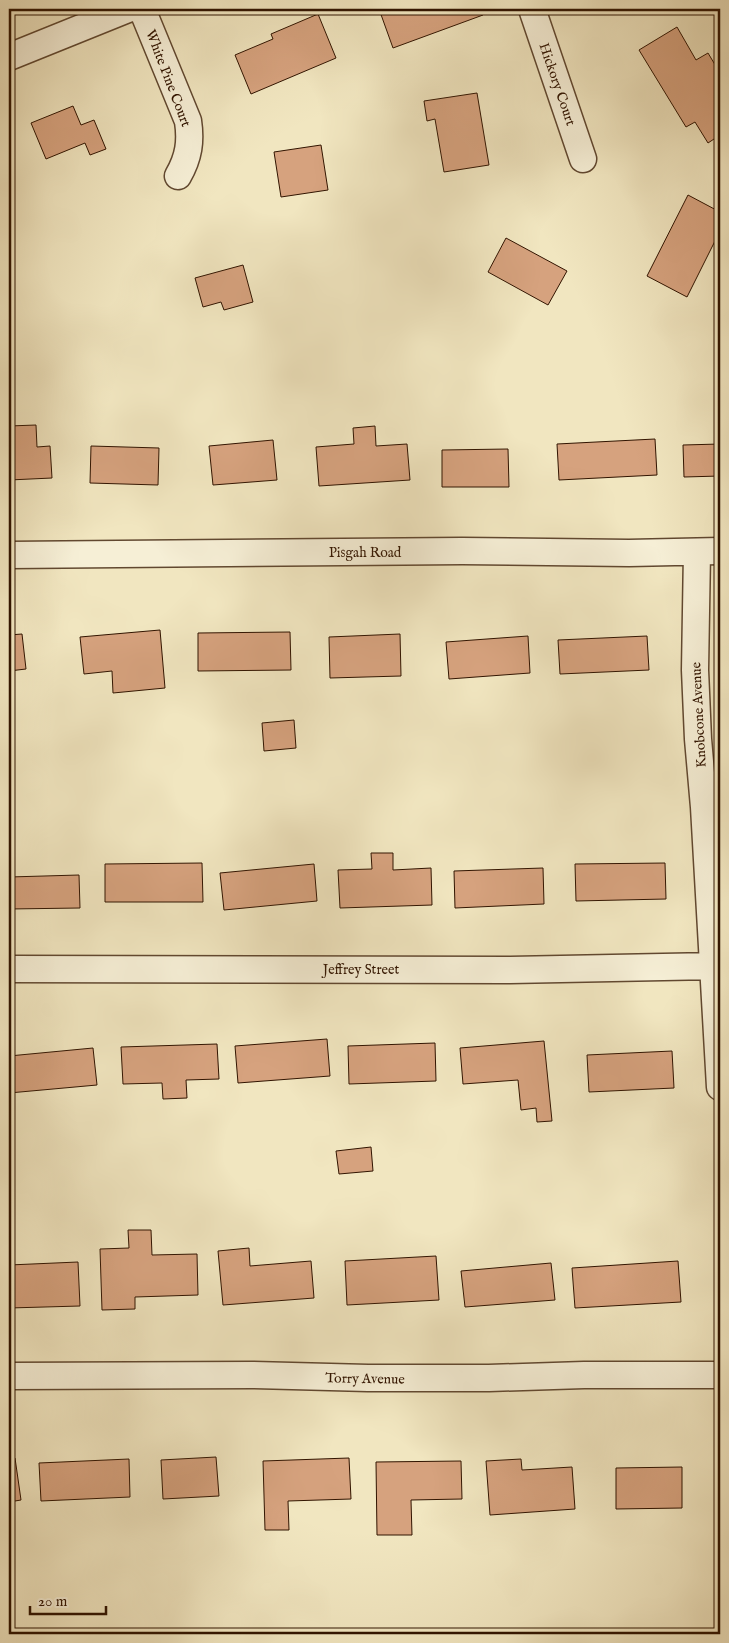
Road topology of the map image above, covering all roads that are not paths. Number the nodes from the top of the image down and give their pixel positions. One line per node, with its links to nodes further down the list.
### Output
1 (128, 9): 4 (street)
2 (142, 9): 6 (street, White Pine Court)
3 (532, 9): 5 (street, Hickory Court)
4 (9, 57)
5 (583, 160)
6 (178, 176)
7 (709, 552): 8 (street, Pisgah Road); 9 (street, Knobcone Avenue)
8 (9, 555)
9 (714, 966): 10 (street, Jeffrey Street); 11 (street, Knobcone Avenue)
10 (9, 969)
11 (720, 1088)
12 (720, 1375): 13 (street, Torry Avenue)
13 (9, 1376)

